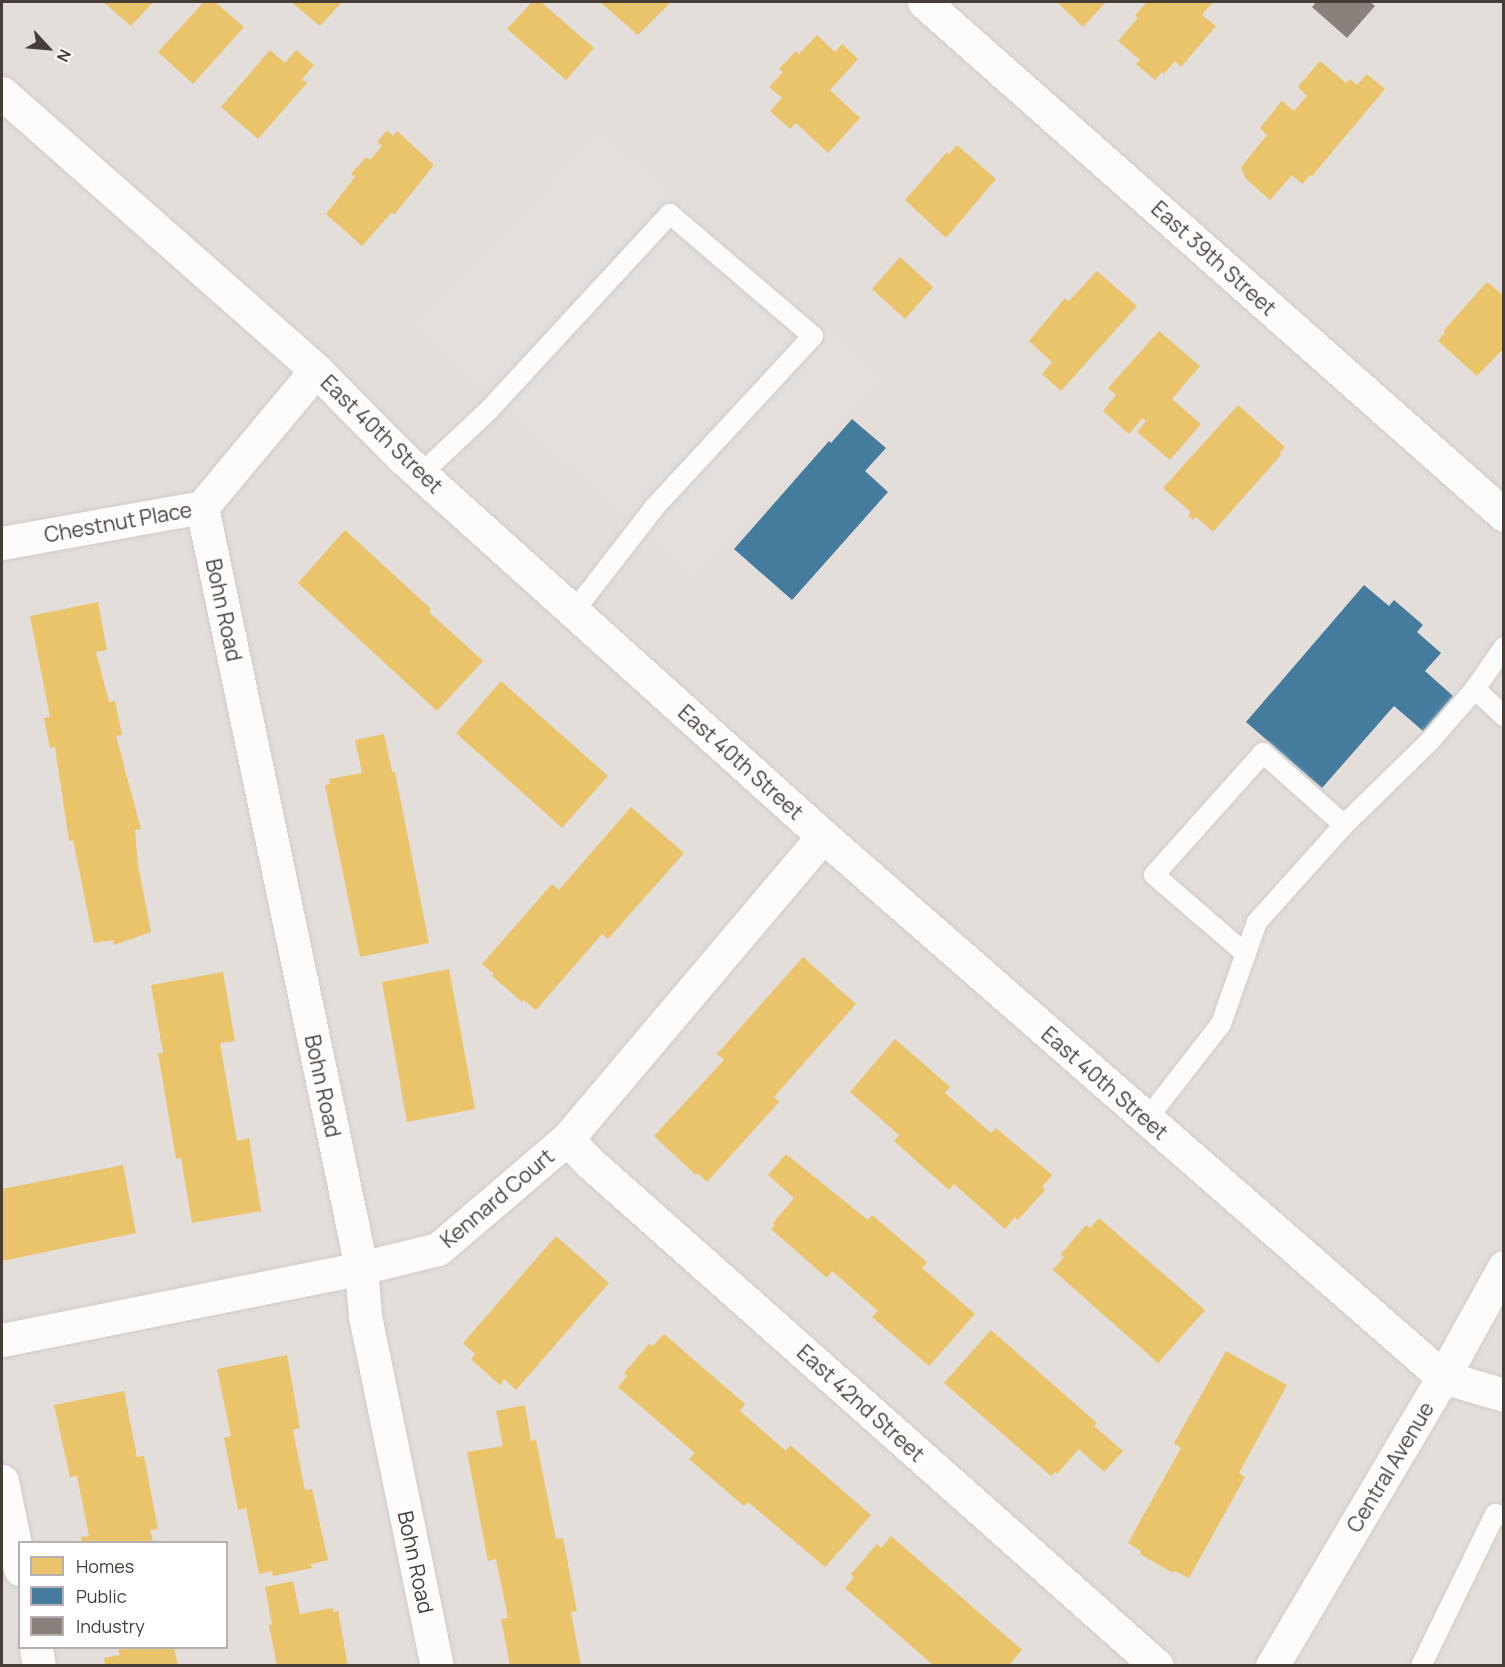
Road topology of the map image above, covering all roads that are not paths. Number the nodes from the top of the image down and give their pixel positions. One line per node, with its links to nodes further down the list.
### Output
1 (924, 2): 6 (street, East 39th Street)
2 (2, 93): 3 (street, East 40th Street)
3 (316, 370): 4 (street, East 40th Street); 5 (street, Chestnut Place)
4 (421, 474): 8 (street, East 40th Street); 8 (lane)
5 (202, 507): 7 (street, Chestnut Place); 18 (street, Bohn Road)
6 (1503, 514)
7 (2, 543)
8 (574, 611): 13 (street, East 40th Street)
9 (1503, 646): 10 (lane)
10 (1475, 689): 11 (lane); 12 (lane)
11 (1503, 716)
12 (1344, 825): 14 (lane); 14 (lane)
13 (823, 836): 15 (street, East 40th Street); 16 (street, Kennard Court)
14 (1246, 954): 15 (lane)
15 (1147, 1119): 20 (street, East 40th Street)
16 (567, 1139): 18 (street, Kennard Court); 28 (street, East 42nd Street)
17 (1503, 1267): 20 (street, Central Avenue)
18 (360, 1268): 19 (street, Kennard Court); 27 (street, Bohn Road)
19 (2, 1340)
20 (1443, 1377): 21 (street, East 40th Street); 29 (street, Central Avenue)
21 (1503, 1395)
22 (2, 1481): 24 (street)
23 (1503, 1516): 30 (lane)
24 (18, 1559)
25 (36, 1649): 26 (street)
26 (39, 1665)
27 (437, 1665)
28 (1157, 1665)
29 (1272, 1665)
30 (1421, 1665)

